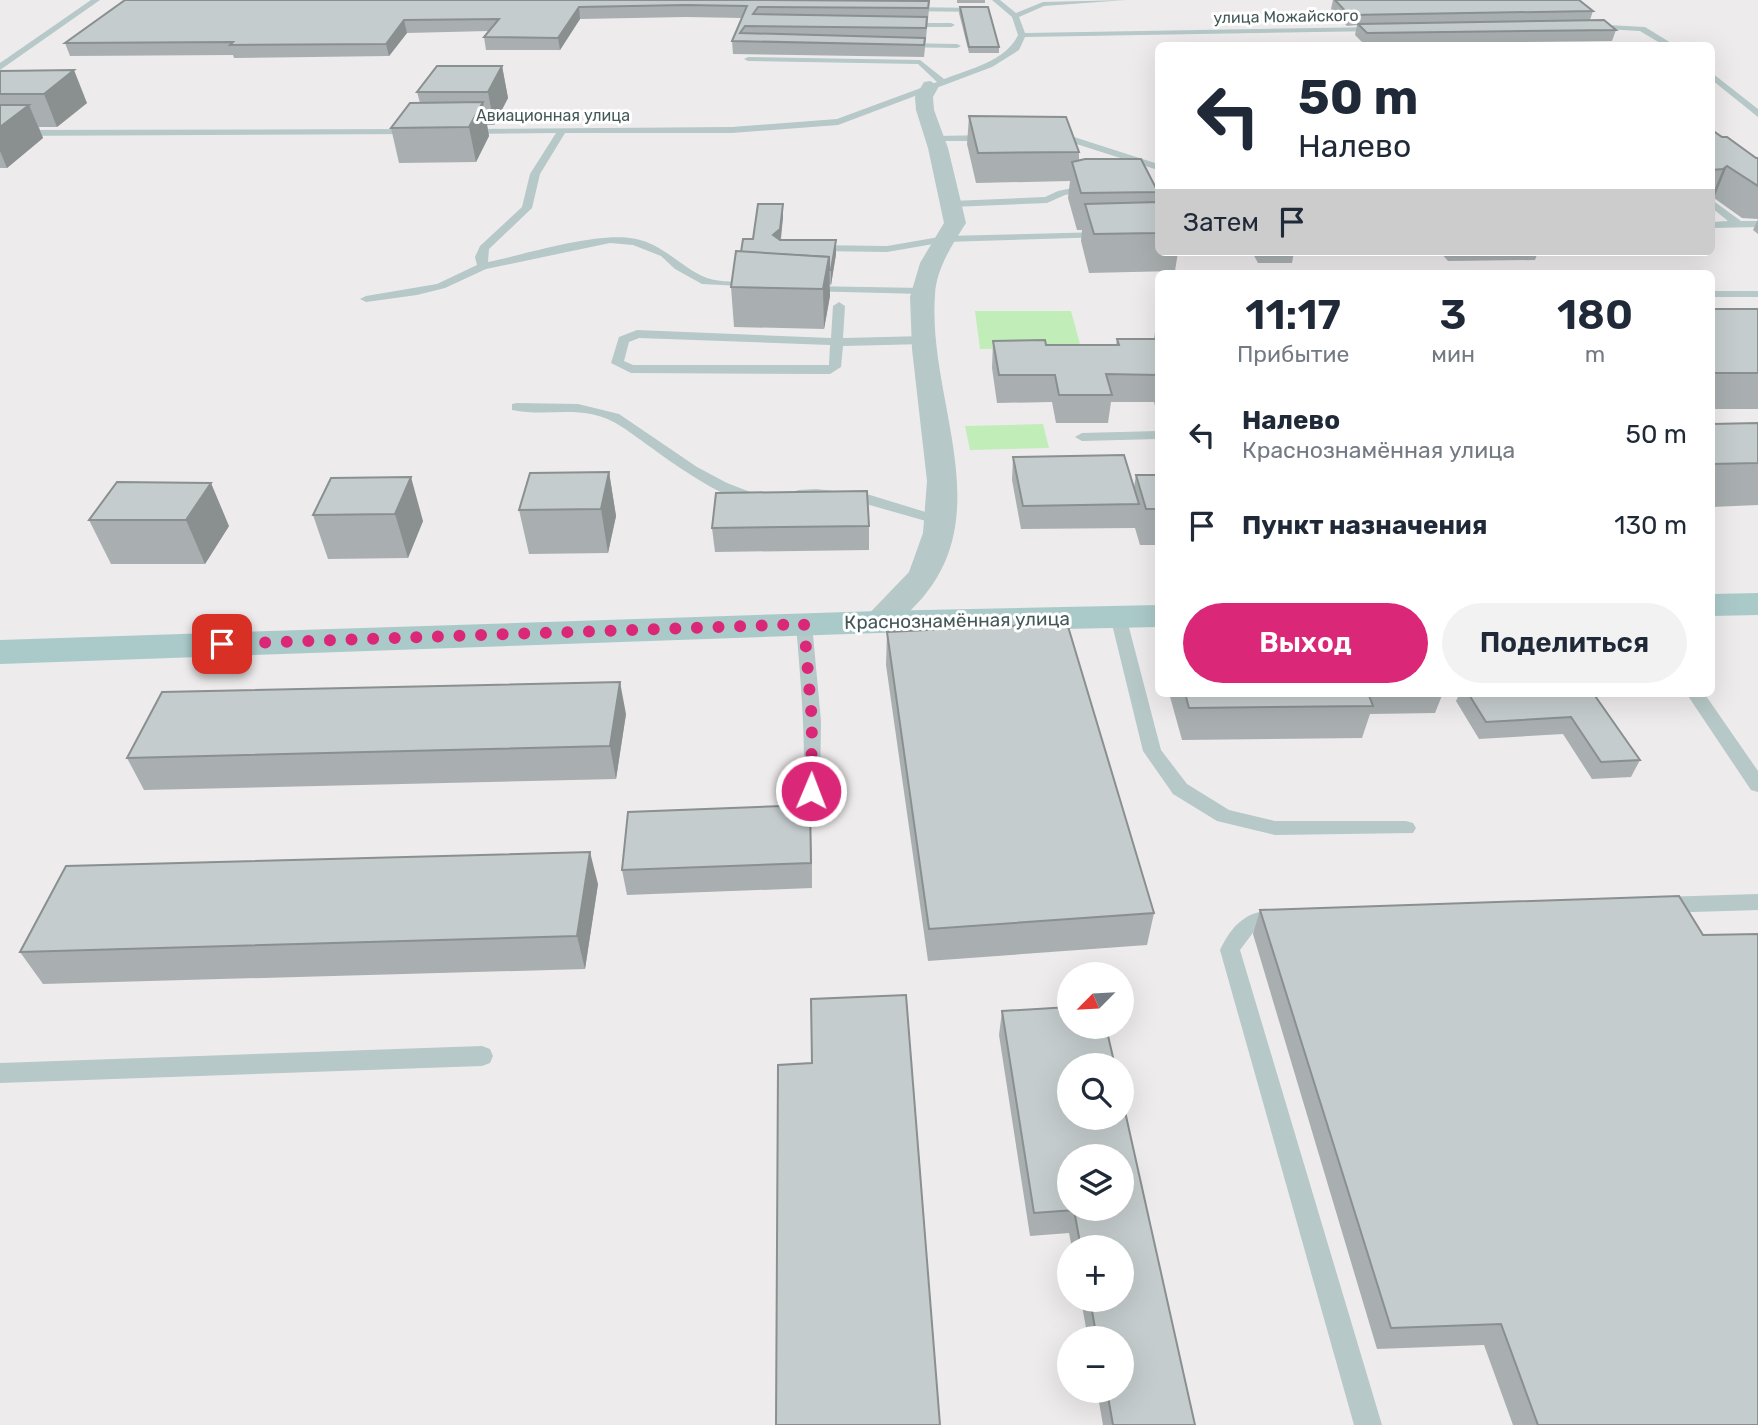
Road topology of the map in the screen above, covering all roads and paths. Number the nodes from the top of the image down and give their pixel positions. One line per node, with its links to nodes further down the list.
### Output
1 (96, 0): 17 (lane)
2 (996, 0): 4 (lane)
3 (1122, 0): 7 (lane)
4 (1003, 8): 6 (lane); 7 (lane)
5 (894, 9): 6 (lane)
6 (946, 9): 9 (lane)
7 (1015, 16): 12 (lane)
8 (896, 25): 9 (lane)
9 (951, 25): 15 (lane)
10 (1580, 27): 13 (lane)
11 (1385, 29): 12 (lane, улица Можайского)
12 (1022, 35): 18 (lane, Авиационная улица)
13 (1665, 42)
14 (891, 45): 15 (lane)
15 (957, 46): 18 (lane)
16 (748, 59): 20 (lane)
17 (0, 67)
18 (965, 72): 20 (lane, Авиационная улица)
19 (1715, 78): 21 (lane)
20 (935, 83): 24 (lane, Авиационная улица); 28 (street)
21 (1758, 114)
22 (428, 131): 25 (lane)
23 (455, 131): 24 (lane, Авиационная улица)
24 (562, 131): 39 (lane)
25 (0, 134)
26 (1044, 137): 29 (lane)
27 (1003, 138): 28 (lane)
28 (935, 139): 31 (street)
29 (1155, 166)
30 (1100, 187): 31 (lane)
31 (952, 204): 37 (street)
32 (1715, 205): 33 (lane)
33 (1738, 224): 34 (lane); 35 (lane)
34 (1758, 224)
35 (1715, 225)
36 (1118, 234): 37 (lane)
37 (945, 239): 38 (lane); 42 (street)
38 (806, 248)
39 (484, 266): 40 (lane); 45 (lane)
40 (768, 286)
41 (793, 288): 42 (lane)
42 (923, 290): 47 (street)
43 (1715, 294): 44 (lane)
44 (1758, 294)
45 (366, 299)
46 (839, 306): 48 (lane)
47 (925, 340): 48 (lane); 52 (street)
48 (839, 342): 48 (lane)
49 (517, 407): 52 (lane)
50 (1155, 435): 51 (lane)
51 (1082, 437)
52 (940, 521): 57 (street)
53 (1758, 604): 54 (main road)
54 (1715, 606)
55 (1118, 616): 56 (main road, Краснознамённая улица); 57 (main road, Краснознамённая улица); 63 (lane)
56 (1155, 616)
57 (878, 622): 58 (main road, Краснознамённая улица)
58 (804, 624): 59 (main road, Краснознамённая улица); 62 (lane)
59 (0, 652)
60 (1698, 697): 61 (lane)
61 (1758, 785)
62 (766, 816)
63 (1406, 828)
64 (1758, 902): 65 (lane)
65 (1632, 906)
66 (1301, 916): 69 (lane)
67 (482, 1056): 68 (lane)
68 (0, 1073)
69 (1368, 1425)

